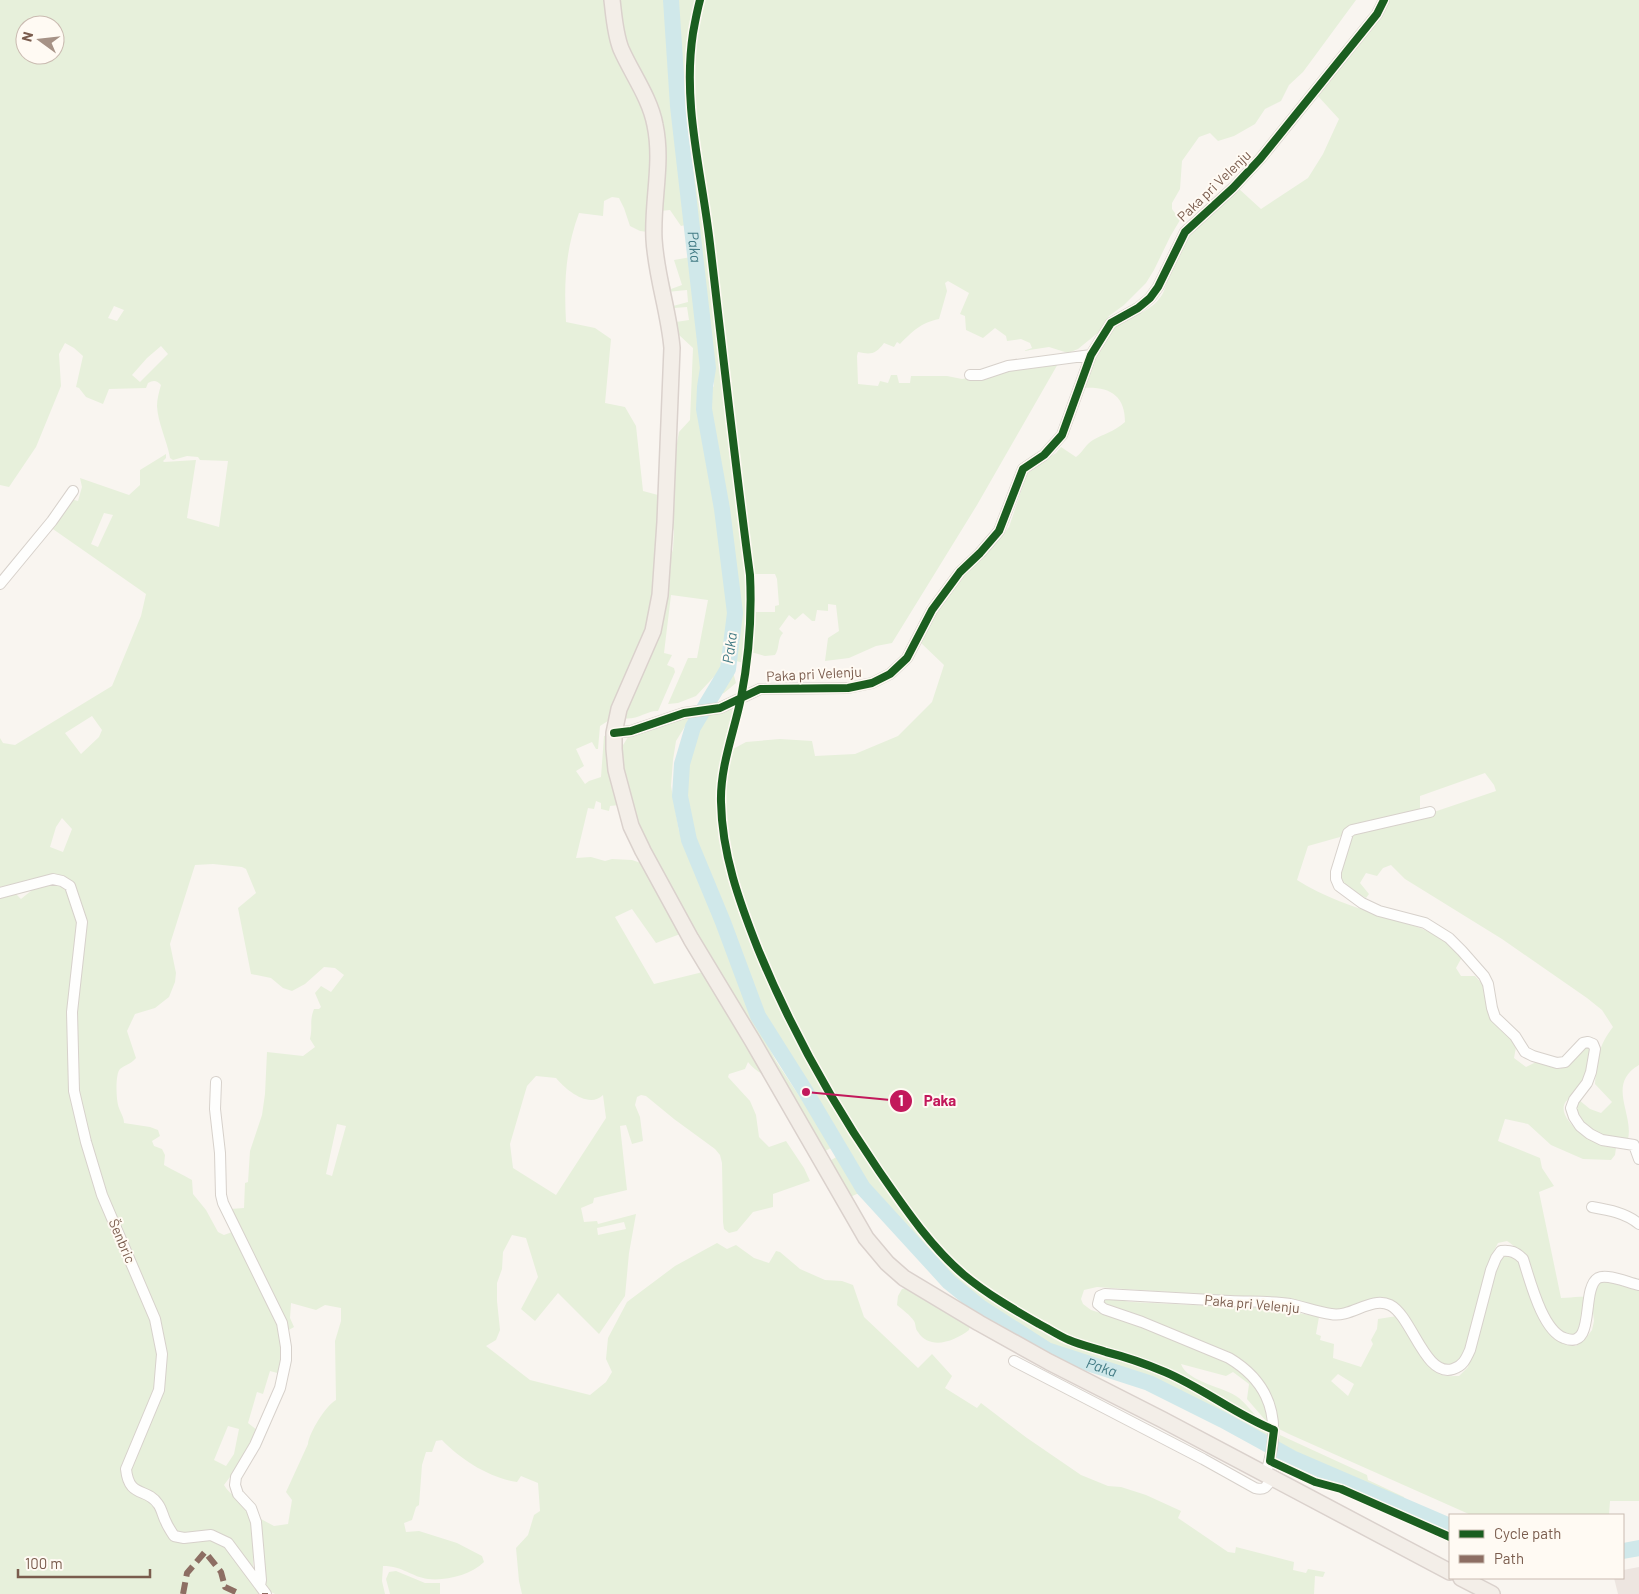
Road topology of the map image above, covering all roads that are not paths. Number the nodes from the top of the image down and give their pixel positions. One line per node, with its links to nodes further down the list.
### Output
1 (612, 0): 7 (main road)
2 (1384, 0): 3 (street, Paka pri Velenju)
3 (1090, 355): 4 (street); 7 (street, Paka pri Velenju)
4 (970, 375)
5 (73, 491): 6 (street)
6 (0, 584)
7 (614, 733): 16 (main road)
8 (1430, 812): 11 (street)
9 (0, 893): 19 (street, Šenbric)
10 (216, 1082): 19 (street, Šenbric)
11 (1639, 1159)
12 (1592, 1208): 13 (street)
13 (1639, 1224)
14 (1639, 1285): 16 (street, Paka pri Velenju)
15 (1014, 1361): 16 (street)
16 (1268, 1476): 17 (main road)
17 (1449, 1571)
18 (1463, 1579): 20 (main road)
19 (263, 1590)
20 (1492, 1594)

